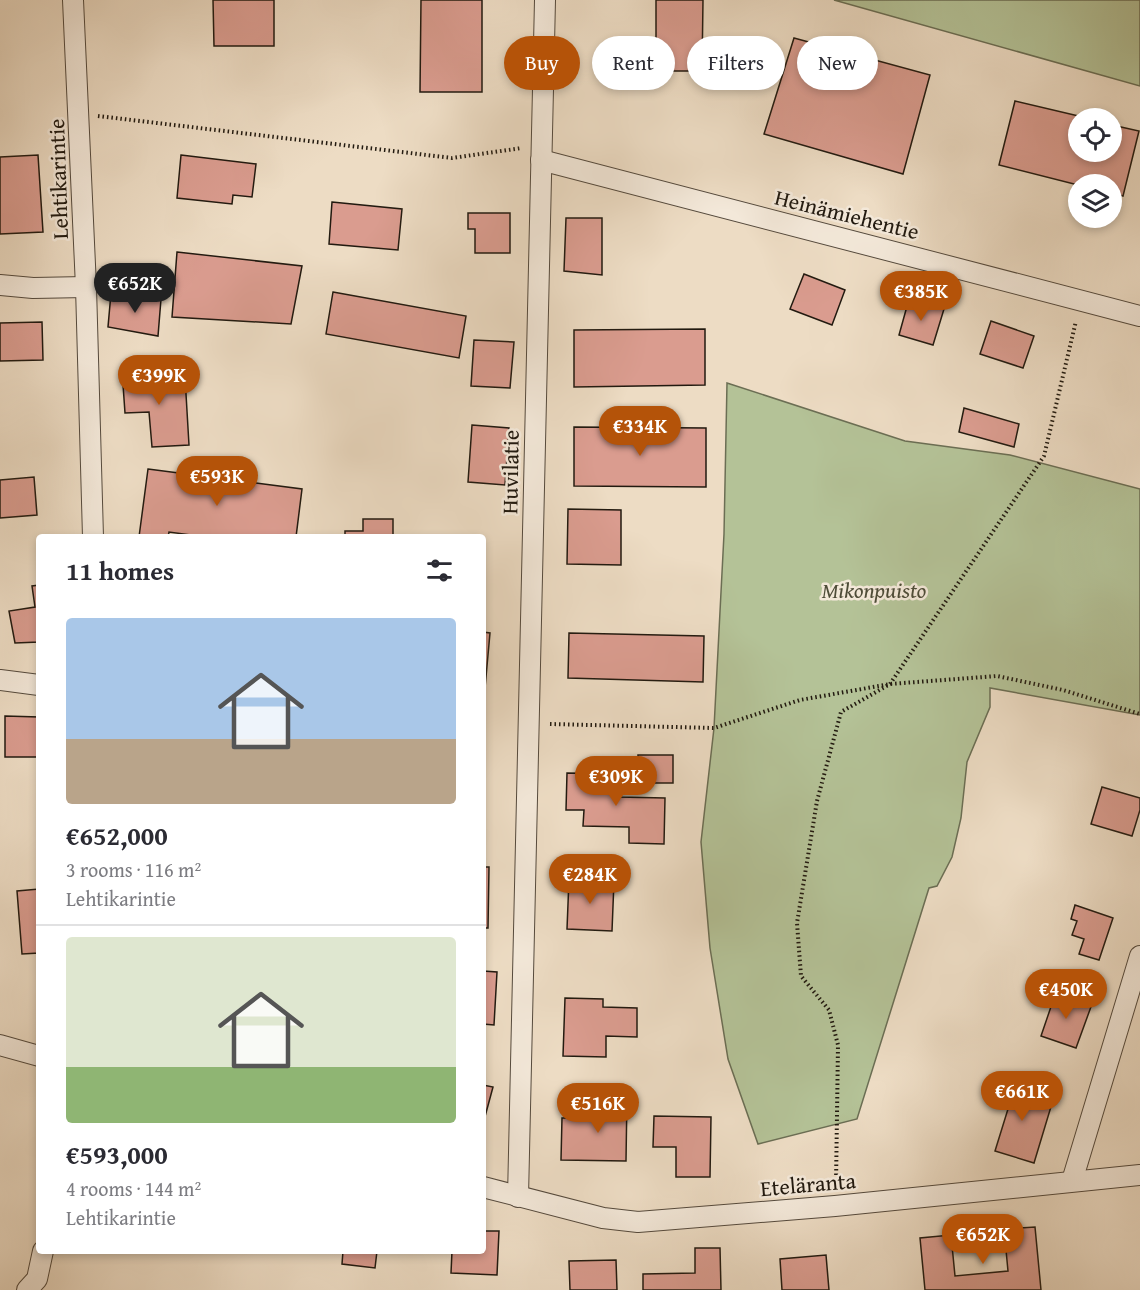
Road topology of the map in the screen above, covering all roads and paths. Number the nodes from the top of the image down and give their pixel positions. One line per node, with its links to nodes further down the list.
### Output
1 (73, 0): 3 (street, Lehtikarintie)
2 (544, 0): 4 (street, Huvilatie)
3 (79, 113): 4 (path); 6 (street, Lehtikarintie)
4 (541, 155): 7 (street, Heinämiehentie); 14 (street, Huvilatie)
5 (0, 285): 6 (street)
6 (86, 287): 9 (street, Lehtikarintie)
7 (1081, 300): 8 (street, Heinämiehentie); 11 (path)
8 (1140, 316)
9 (93, 534)
10 (0, 680): 12 (street)
11 (890, 684): 13 (path); 14 (path); 22 (path)
12 (36, 685)
13 (1140, 714)
14 (528, 723): 21 (street, Huvilatie)
15 (1140, 956): 19 (street)
16 (0, 1045): 17 (street)
17 (36, 1055)
18 (1140, 1175): 19 (street, Eteläranta)
19 (1072, 1180): 22 (street, Eteläranta)
20 (486, 1188): 21 (street, Eteläranta)
21 (518, 1197): 22 (street, Eteläranta)
22 (835, 1206)
23 (43, 1254): 24 (street)
24 (27, 1290)

